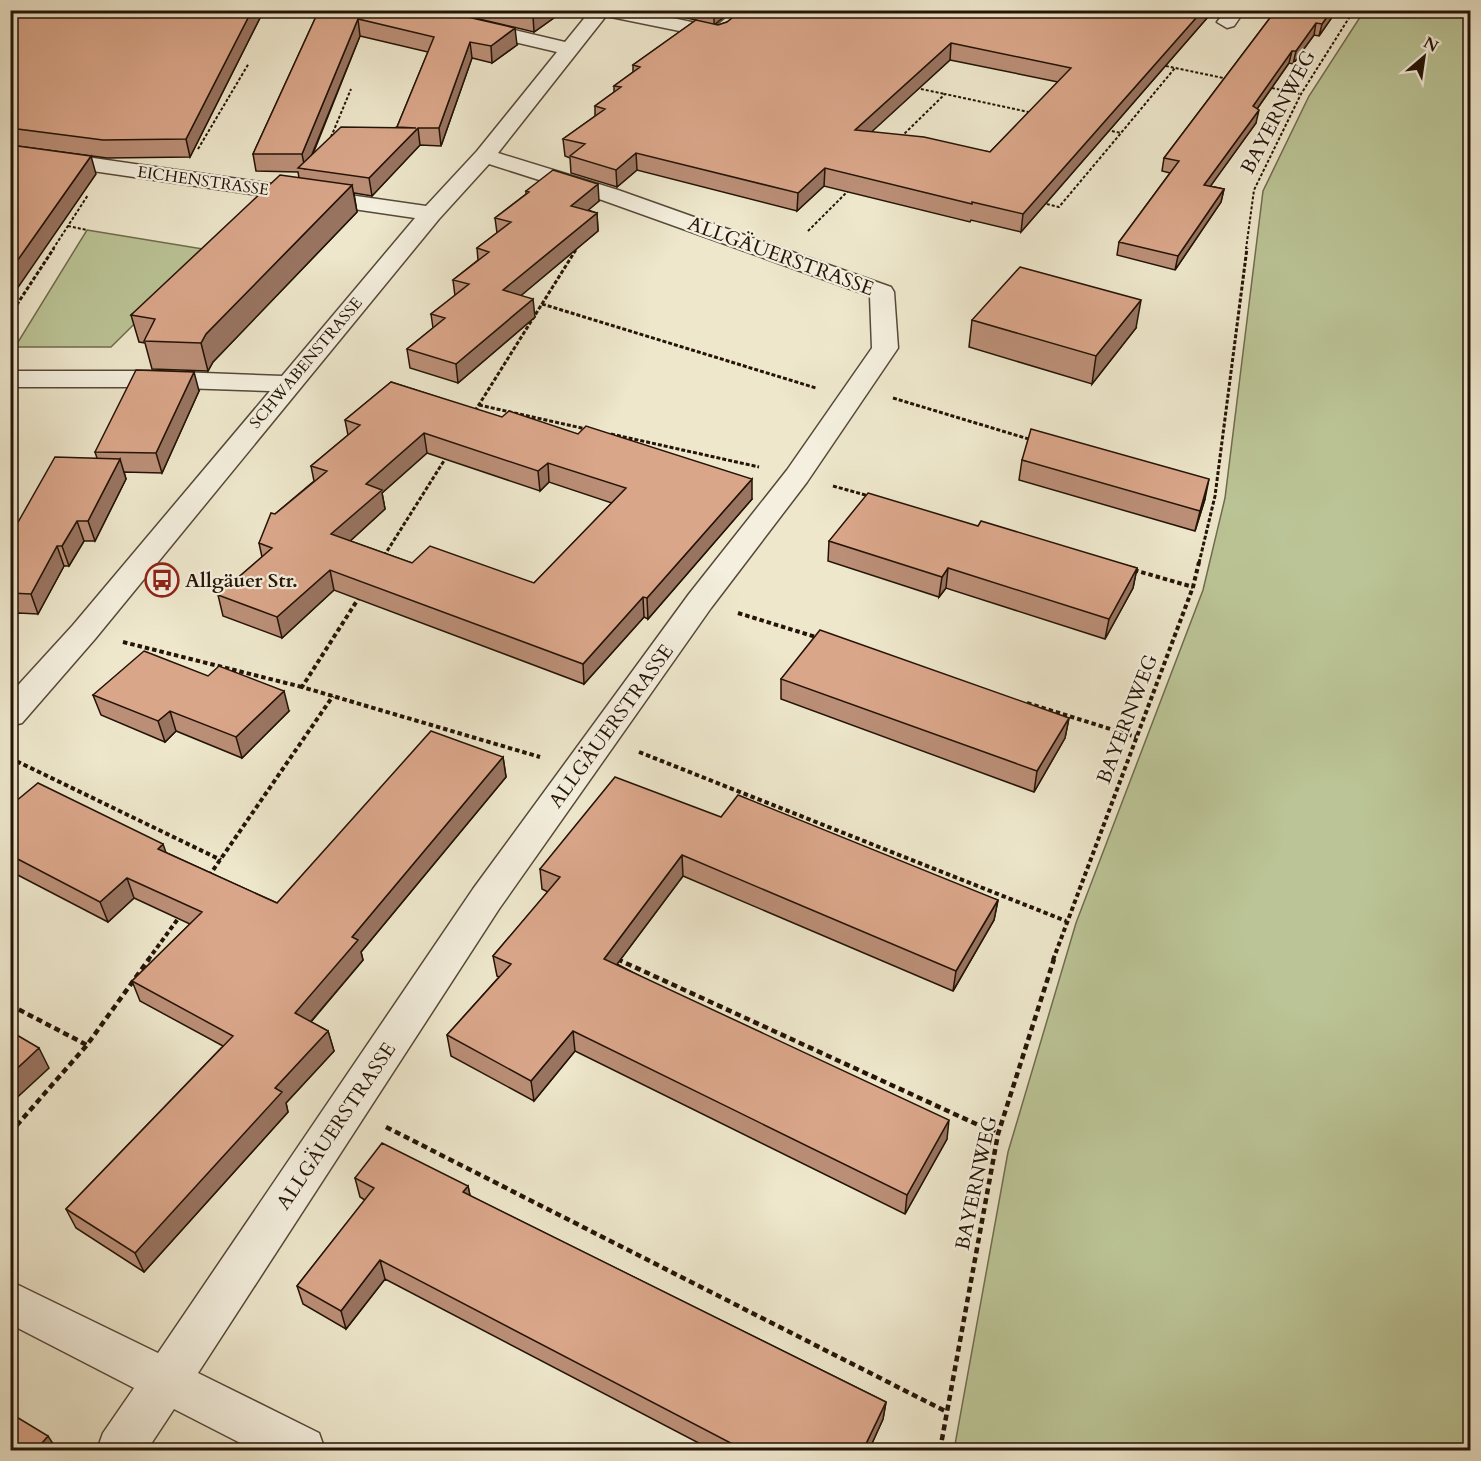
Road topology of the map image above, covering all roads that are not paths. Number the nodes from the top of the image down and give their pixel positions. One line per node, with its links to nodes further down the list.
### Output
1 (402, 10): 5 (street)
2 (603, 10): 4 (street); 5 (street, SCHWABENSTRASSE)
3 (749, 10): 4 (street)
4 (657, 15)
5 (570, 49): 7 (street, SCHWABENSTRASSE)
6 (10, 152): 8 (street, EICHENSTRASSE)
7 (485, 156): 8 (street, SCHWABENSTRASSE); 13 (street, ALLGÄUERSTRASSE)
8 (431, 214): 10 (street, SCHWABENSTRASSE)
9 (10, 379): 10 (street)
10 (287, 384): 11 (street, SCHWABENSTRASSE)
11 (10, 715)
12 (10, 1301): 13 (street)
13 (167, 1380): 14 (street, ALLGÄUERSTRASSE); 15 (street)
14 (120, 1450)
15 (302, 1450)

